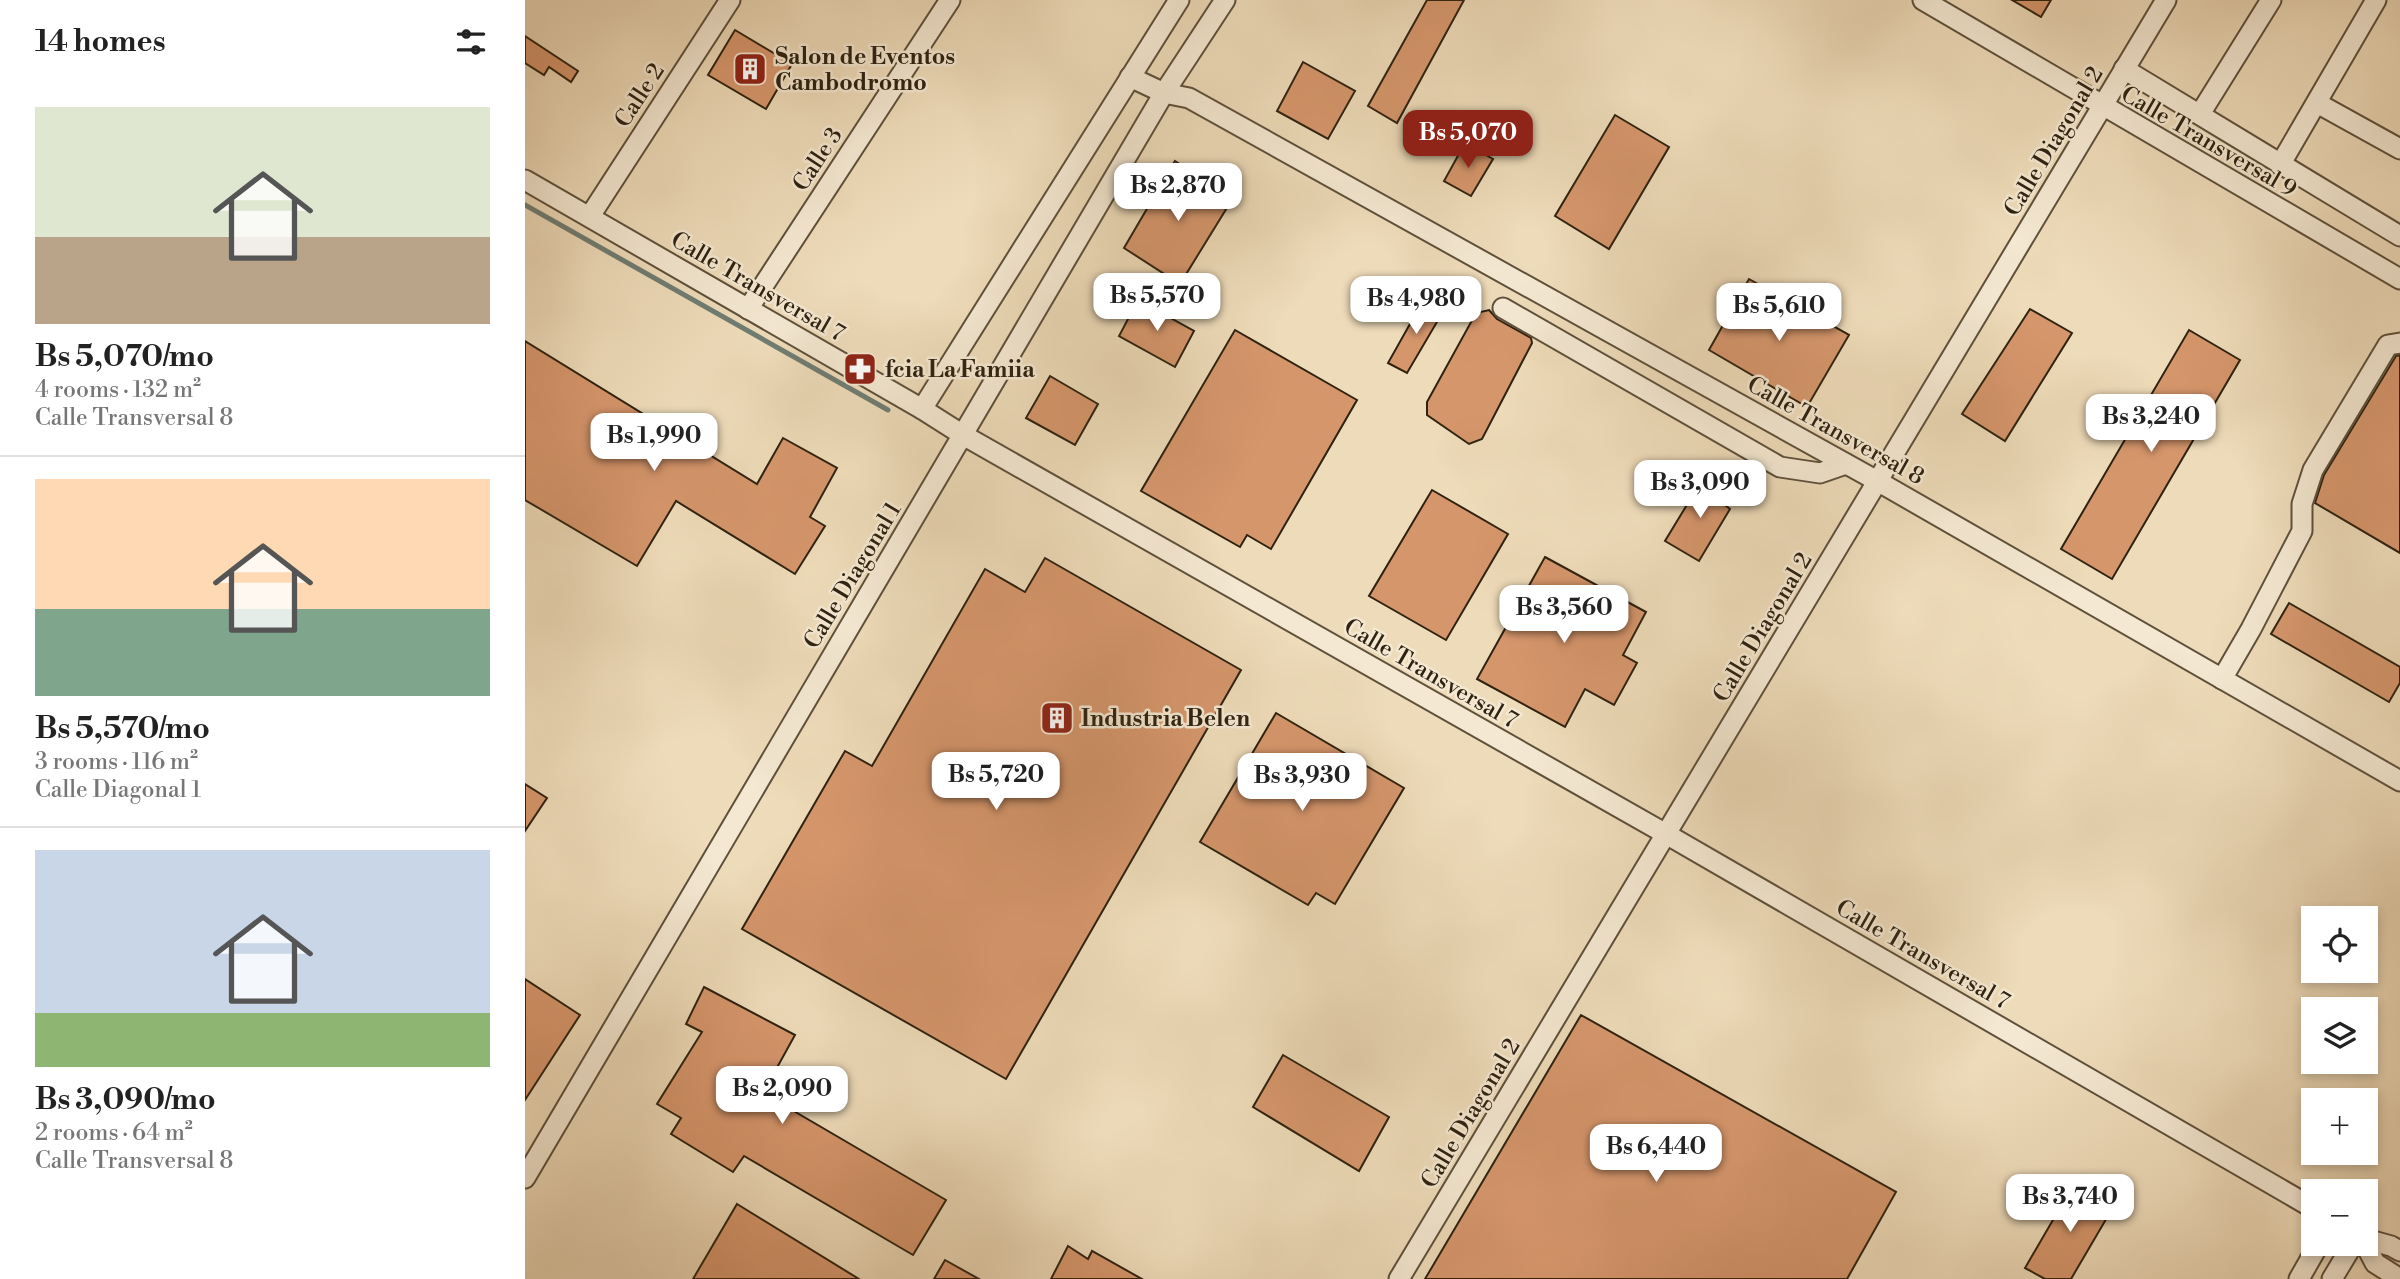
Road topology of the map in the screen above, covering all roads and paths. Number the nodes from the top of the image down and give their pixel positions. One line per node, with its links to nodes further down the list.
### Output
1 (730, 0): 18 (street, Calle 2)
2 (950, 0): 22 (street, Calle 3)
3 (1178, 0): 10 (street)
4 (1225, 0): 11 (street, Calle Diagonal 1)
5 (1923, 0): 13 (street, Calle Transversal 9)
6 (2166, 0): 9 (street, Calle Diagonal 2)
7 (2271, 0): 14 (street)
8 (2376, 0): 12 (street)
9 (2124, 69): 13 (street, Calle Diagonal 2); 14 (street)
10 (1130, 77): 11 (street, Calle Transversal 8); 24 (street)
11 (1164, 93): 25 (street, Calle Diagonal 1); 26 (street, Calle Transversal 8)
12 (2317, 103): 15 (street); 16 (street)
13 (2102, 107): 20 (street, Calle Transversal 9); 27 (street, Calle Diagonal 2)
14 (2200, 114): 16 (street)
15 (2400, 149)
16 (2280, 165): 19 (street)
17 (525, 180): 18 (street, Calle Transversal 7)
18 (590, 216): 22 (street, Calle Transversal 7)
19 (2400, 236)
20 (2400, 279)
21 (1503, 308): 26 (street)
22 (748, 309): 24 (street, Calle Transversal 7)
23 (2400, 343): 28 (street)
24 (922, 409): 25 (street, Calle Transversal 7)
25 (963, 435): 30 (street, Calle Transversal 7); 31 (street, Calle Diagonal 1)
26 (1846, 464): 27 (street, Calle Transversal 8)
27 (1879, 482): 28 (street, Calle Transversal 8); 30 (street, Calle Diagonal 2)
28 (2222, 679): 29 (street, Calle Transversal 8)
29 (2400, 781)
30 (1666, 834): 32 (street, Calle Transversal 7); 38 (street, Calle Diagonal 2)
31 (525, 1178)
32 (2301, 1201)
33 (2378, 1244): 34 (street)
34 (2400, 1251)
35 (2312, 1256): 39 (street)
36 (2346, 1256): 40 (street)
37 (2372, 1256): 41 (street)
38 (1399, 1279)
39 (2299, 1279)
40 (2332, 1279)
41 (2400, 1279)

